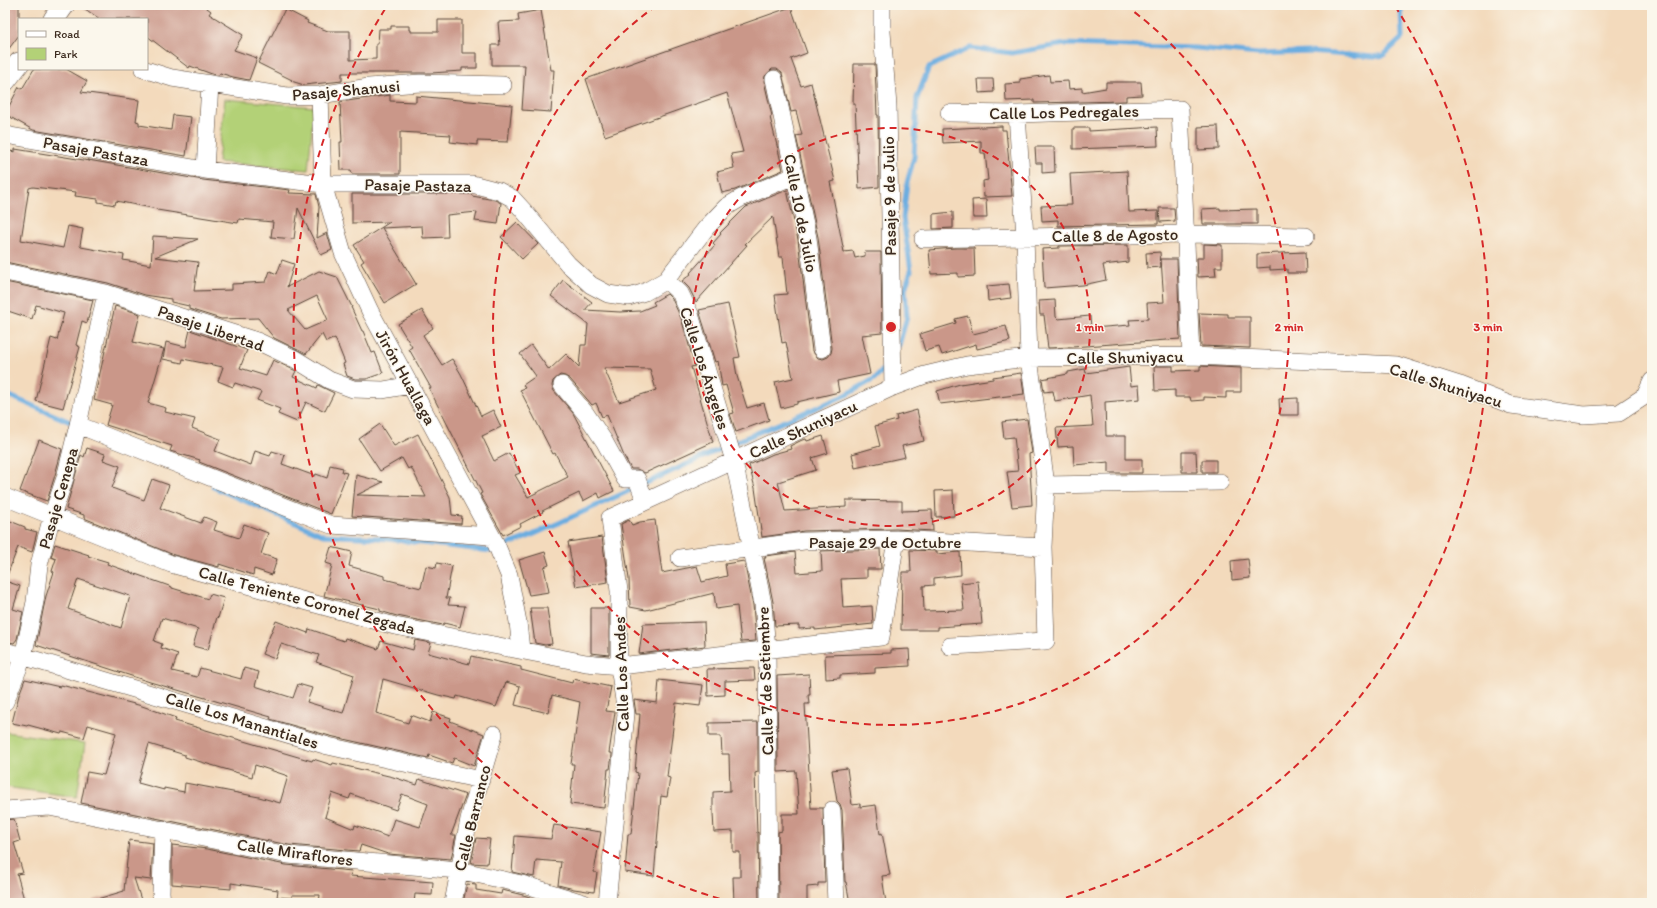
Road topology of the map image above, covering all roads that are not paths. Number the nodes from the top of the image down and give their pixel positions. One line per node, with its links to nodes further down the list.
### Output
1 (882, 5): 28 (street, Pasaje 9 de Julio)
2 (18, 64): 5 (street)
3 (146, 70): 6 (street, Pasaje Shanusi)
4 (774, 79): 13 (street, Calle 10 de Julio)
5 (5, 81)
6 (210, 84): 8 (street, Pasaje Shanusi); 12 (street)
7 (503, 85): 8 (street, Pasaje Shanusi)
8 (320, 95): 14 (street, Jirón Huallaga)
9 (949, 113): 10 (street, Calle Los Pedregales)
10 (1017, 114): 15 (street, Calle Los Pedregales); 17 (street)
11 (5, 134): 12 (street, Pasaje Pastaza)
12 (204, 170): 14 (street, Pasaje Pastaza)
13 (794, 176): 20 (street, Pasaje Pastaza); 22 (street, Calle 10 de Julio)
14 (323, 184): 20 (street, Pasaje Pastaza); 26 (street, Jirón Huallaga)
15 (1185, 234): 16 (street, Calle 8 de Agosto); 17 (street, Calle 8 de Agosto); 23 (street)
16 (1306, 236)
17 (1025, 237): 18 (street, Calle 8 de Agosto); 24 (street)
18 (923, 239)
19 (5, 272): 21 (street, Pasaje Libertad)
20 (666, 280): 30 (street, Calle Los Ángeles)
21 (106, 293): 26 (street, Pasaje Libertad); 29 (street, Pasaje Cenepa)
22 (822, 349)
23 (1191, 356): 24 (street, Calle Shuniyacu); 25 (street, Calle Shuniyacu)
24 (1030, 358): 28 (street, Calle Shuniyacu); 32 (street)
25 (1652, 382)
26 (411, 385): 38 (street, Jirón Huallaga)
27 (562, 385): 34 (street)
28 (893, 387): 30 (street, Calle Shuniyacu)
29 (78, 425): 35 (street, Pasaje Cenepa); 38 (street)
30 (734, 461): 34 (street, Calle Shuniyacu); 40 (street, Calle 7 de Setiembre)
31 (1220, 482): 32 (street)
32 (1046, 485): 39 (street)
33 (5, 497): 35 (street, Calle Teniente Coronel Zegada)
34 (645, 501): 36 (street, Calle Shuniyacu)
35 (52, 516): 44 (street, Calle Teniente Coronel Zegada); 46 (street, Pasaje Cenepa)
36 (610, 518): 47 (street, Calle Los Andes)
37 (896, 539): 39 (street, Pasaje 29 de Octubre); 40 (street, Pasaje 29 de Octubre); 43 (street, Calle Teniente Coronel Zegada)
38 (496, 544): 44 (street, Jirón Huallaga)
39 (1043, 547): 42 (street)
40 (752, 549): 41 (street, Pasaje 29 de Octubre); 43 (street, Calle 7 de Setiembre)
41 (680, 558)
42 (950, 646)
43 (767, 649): 47 (street, Calle Teniente Coronel Zegada); 59 (street, Calle 7 de Setiembre)
44 (520, 650): 47 (street, Calle Teniente Coronel Zegada)
45 (5, 651): 46 (street, Calle Los Manantiales)
46 (23, 657): 48 (street, Pasaje Cenepa); 50 (street, Calle Los Manantiales)
47 (619, 666): 58 (street, Calle Los Andes)
48 (5, 702)
49 (494, 734): 50 (street, Calle Barranco)
50 (481, 780): 54 (street, Calle Barranco)
51 (5, 810): 53 (street, Calle Miraflores)
52 (832, 810): 60 (street)
53 (163, 829): 54 (street, Calle Miraflores); 55 (street)
54 (458, 870): 56 (street, Calle Barranco); 57 (street, Calle Miraflores)
55 (162, 903)
56 (453, 903)
57 (584, 903)
58 (607, 903)
59 (769, 903)
60 (836, 903)

